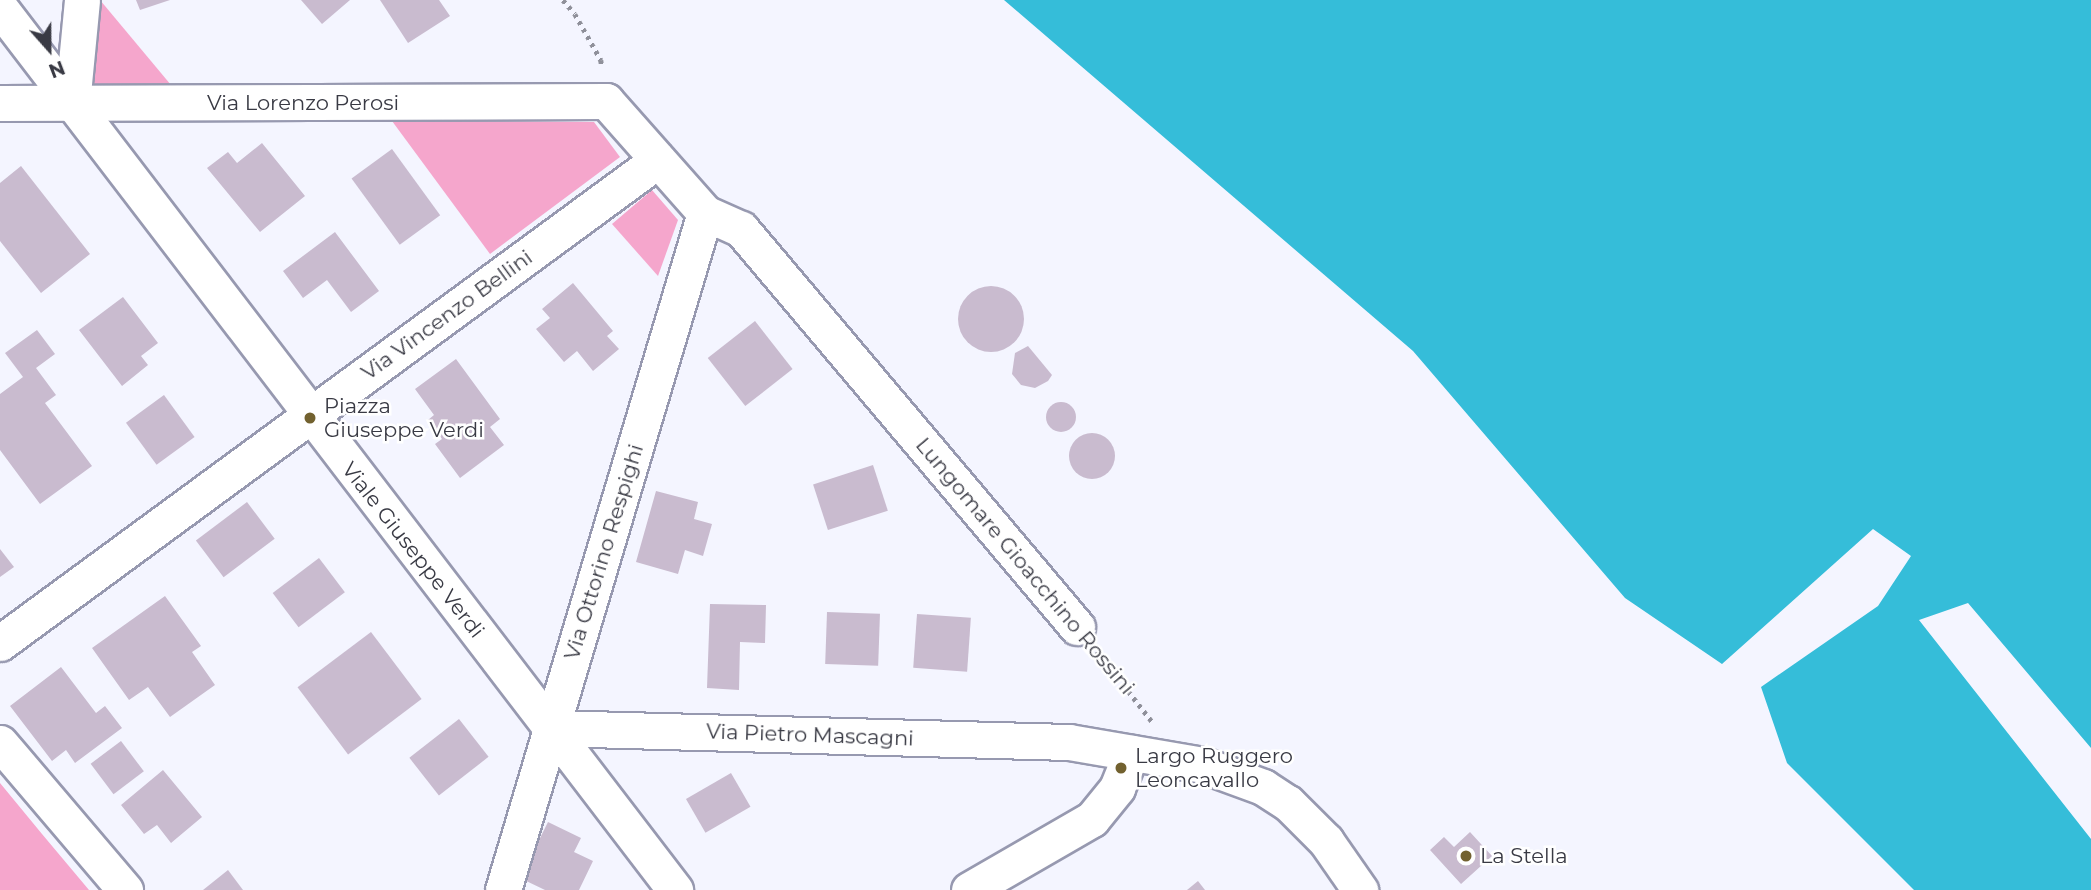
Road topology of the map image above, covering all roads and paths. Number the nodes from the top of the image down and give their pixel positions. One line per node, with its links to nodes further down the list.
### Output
1 (563, 0): 4 (path)
2 (82, 1): 6 (street)
3 (0, 8): 6 (street, Viale Giuseppe Verdi)
4 (606, 102): 6 (street, Via Lorenzo Perosi); 7 (street)
5 (0, 103): 6 (street, Via Lorenzo Perosi)
6 (72, 104): 9 (street, Viale Giuseppe Verdi)
7 (658, 160): 8 (street); 9 (street, Via Vincenzo Bellini)
8 (705, 213): 10 (street, Lungomare Gioacchino Rossini); 12 (street, Via Ottorino Respighi)
9 (310, 416): 11 (street, Via Vincenzo Bellini); 12 (street, Viale Giuseppe Verdi)
10 (1077, 627): 15 (path, Lungomare Gioacchino Rossini)
11 (0, 643)
12 (551, 728): 14 (street, Via Pietro Mascagni); 17 (street, Via Ottorino Respighi); 18 (street, Viale Giuseppe Verdi)
13 (0, 743): 16 (street)
14 (1131, 753): 15 (street); 19 (street)
15 (1177, 760): 20 (street)
16 (125, 890)
17 (503, 890)
18 (675, 890)
19 (969, 890)
20 (1360, 890)

